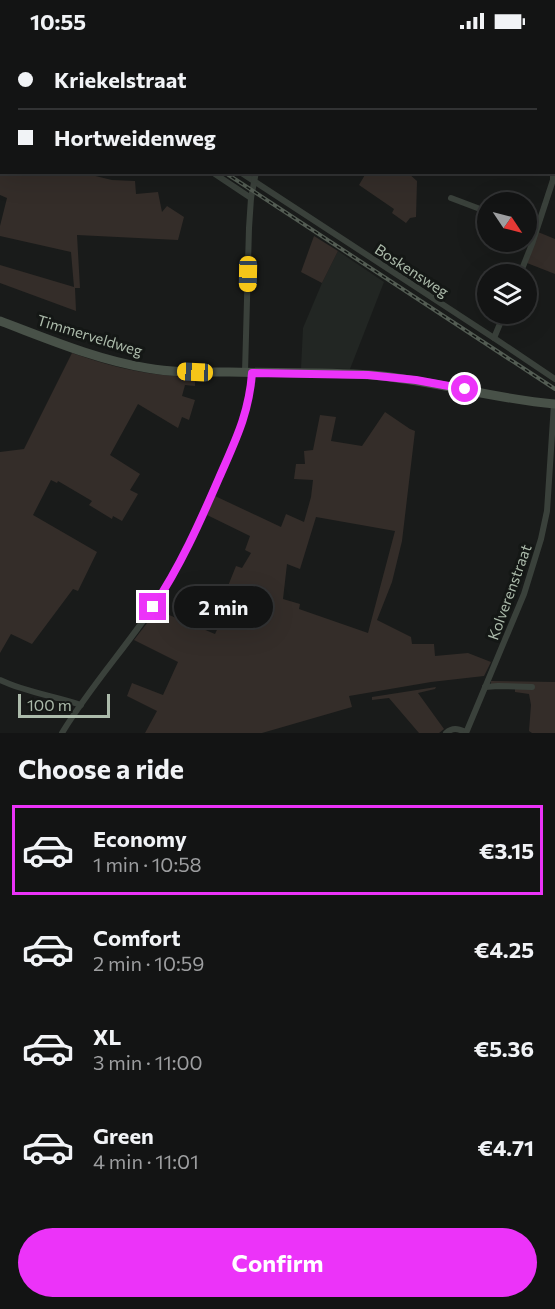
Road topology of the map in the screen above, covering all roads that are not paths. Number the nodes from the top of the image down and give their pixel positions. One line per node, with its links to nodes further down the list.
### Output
1 (215, 174): 4 (street)
2 (553, 174): 7 (street)
3 (256, 176): 4 (street); 10 (street, Boskensweg)
4 (252, 195): 11 (street)
5 (451, 198): 6 (street)
6 (477, 208)
7 (537, 228)
8 (0, 321): 11 (street, Timmerveldweg)
9 (500, 324): 10 (street)
10 (494, 338): 12 (street, Boskensweg)
11 (249, 373): 13 (street, Timmerveldweg); 19 (street)
12 (555, 379)
13 (554, 404): 14 (street, Kolverenstraat)
14 (546, 511): 15 (street); 17 (street, Kolverenstraat)
15 (555, 513)
16 (0, 680): 19 (street)
17 (485, 687): 18 (street); 20 (street, Kolverenstraat)
18 (532, 687)
19 (81, 705): 21 (street)
20 (466, 732): 22 (street)
21 (62, 733)
22 (446, 733)

